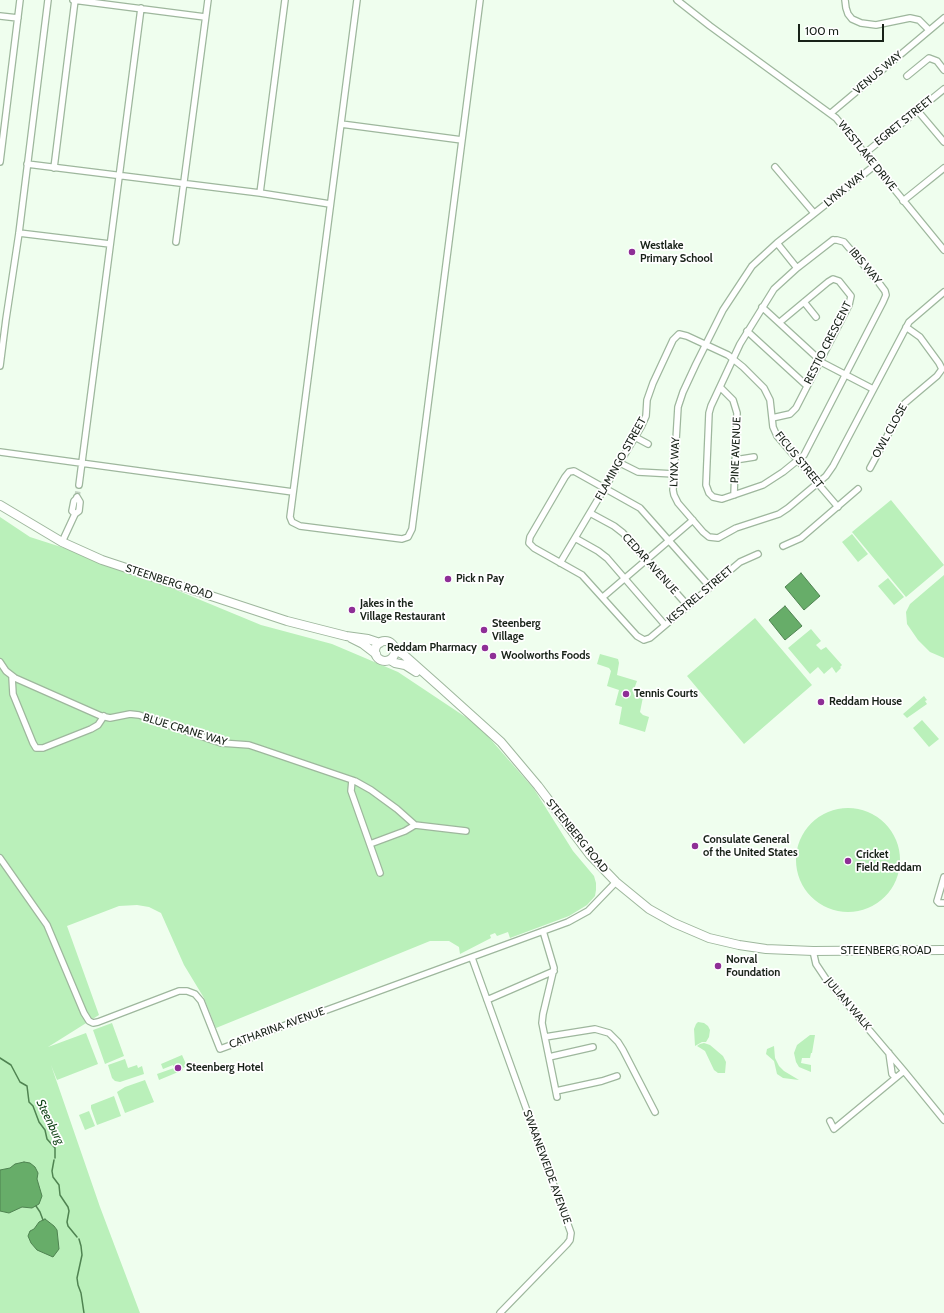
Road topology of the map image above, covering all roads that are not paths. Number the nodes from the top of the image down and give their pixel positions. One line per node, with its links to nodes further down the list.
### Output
1 (20, 0): 13 (street)
2 (48, 0): 26 (street)
3 (75, 0): 10 (street); 29 (street)
4 (208, 0): 12 (street)
5 (285, 0): 33 (street)
6 (357, 0): 21 (street)
7 (480, 0): 22 (street)
8 (677, 0): 20 (street, WESTLAKE DRIVE)
9 (845, 0): 15 (street)
10 (141, 8): 12 (street); 31 (street)
11 (0, 16): 13 (street)
12 (205, 17): 32 (street)
13 (18, 18): 25 (street)
14 (944, 18): 15 (street, VENUS WAY)
15 (929, 30): 20 (street, VENUS WAY)
16 (944, 70): 17 (street)
17 (907, 76)
18 (944, 89): 19 (street, EGRET STREET)
19 (917, 110): 23 (street); 24 (street, EGRET STREET)
20 (830, 113): 24 (street, WESTLAKE DRIVE)
21 (341, 124): 22 (street); 35 (street)
22 (462, 140): 73 (street)
23 (944, 142)
24 (864, 154): 27 (street, WESTLAKE DRIVE)
25 (0, 162)
26 (27, 164): 29 (street); 37 (street)
27 (874, 166): 34 (street, WESTLAKE DRIVE); 36 (street, LYNX WAY)
28 (775, 167): 36 (street)
29 (54, 168): 31 (street)
30 (944, 168): 34 (street)
31 (119, 176): 32 (street); 40 (street)
32 (183, 184): 33 (street); 38 (street)
33 (260, 193): 35 (street)
34 (903, 201): 41 (street, WESTLAKE DRIVE)
35 (330, 204): 73 (street)
36 (814, 213): 39 (street, LYNX WAY)
37 (19, 233): 40 (street); 53 (street)
38 (176, 242)
39 (777, 243): 42 (street); 50 (street, LYNX WAY)
40 (110, 244): 65 (street)
41 (944, 250)
42 (797, 268): 45 (street, IBIS WAY); 54 (street, IBIS WAY)
43 (944, 292): 48 (street, LYNX WAY)
44 (804, 302): 46 (street); 47 (street, RESTIO CRESCENT); 52 (street, RESTIO CRESCENT)
45 (762, 307): 47 (street); 49 (street, IBIS WAY)
46 (816, 317)
47 (780, 322): 52 (street)
48 (906, 327): 57 (street, LYNX WAY); 67 (street, OWL CLOSE)
49 (747, 331): 51 (street, IBIS WAY); 55 (street)
50 (705, 344): 51 (street, FICUS STREET); 59 (street, FLAMINGO STREET); 68 (street, LYNX WAY)
51 (733, 359): 56 (street, IBIS WAY); 58 (street, FICUS STREET)
52 (820, 360): 54 (street); 55 (street, RESTIO CRESCENT)
53 (0, 366)
54 (845, 374): 57 (street); 64 (street, IBIS WAY)
55 (807, 386): 58 (street, RESTIO CRESCENT)
56 (720, 387): 63 (street, PINE AVENUE); 74 (street, IBIS WAY)
57 (873, 389): 69 (street, LYNX WAY)
58 (772, 418): 64 (street, FICUS STREET)
59 (635, 437): 60 (street); 66 (street, FLAMINGO STREET)
60 (648, 444)
61 (0, 452): 65 (street)
62 (754, 457): 63 (street)
63 (735, 460): 74 (street, PINE AVENUE)
64 (797, 461): 69 (street, FICUS STREET); 74 (street, IBIS WAY)
65 (82, 463): 70 (street); 73 (street)
66 (620, 463): 68 (street); 71 (street, FLAMINGO STREET)
67 (870, 468)
68 (674, 474): 79 (street, LYNX WAY)
69 (818, 484): 77 (street, FICUS STREET); 79 (street, LYNX WAY)
70 (78, 486)
71 (605, 488): 78 (street, FLAMINGO STREET); 81 (street); 86 (street)
72 (858, 489): 77 (street)
73 (293, 492)
74 (734, 495)
75 (77, 498): 82 (street)
76 (0, 505): 82 (main road, STEENBERG ROAD)
77 (838, 507): 83 (street)
78 (590, 513): 80 (street, FLAMINGO STREET); 85 (street, CEDAR AVENUE)
79 (693, 520): 81 (street)
80 (575, 538): 86 (street, FLAMINGO STREET); 87 (street)
81 (669, 541): 85 (street); 88 (street)
82 (62, 542): 92 (main road, STEENBERG ROAD)
83 (783, 546)
84 (758, 554): 88 (street, KESTREL STREET)
85 (647, 560): 87 (street); 90 (street, CEDAR AVENUE)
86 (560, 563): 89 (street)
87 (624, 578): 89 (street); 91 (street)
88 (710, 587): 90 (street, KESTREL STREET)
89 (603, 597): 91 (street, KESTREL STREET)
90 (688, 606): 91 (street, KESTREL STREET)
91 (665, 625)
92 (346, 636): 93 (main road, STEENBERG ROAD); 95 (main road, STEENBERG ROAD)
93 (380, 643): 94 (main road); 95 (main road)
94 (395, 650): 96 (main road); 99 (main road, STEENBERG ROAD)
95 (376, 654): 96 (main road)
96 (390, 660): 99 (main road, STEENBERG ROAD)
97 (0, 662): 98 (street, BLUE CRANE WAY)
98 (12, 677): 100 (street, BLUE CRANE WAY); 100 (street)
99 (449, 696): 108 (main road, STEENBERG ROAD)
100 (104, 716): 101 (street, BLUE CRANE WAY)
101 (352, 780): 102 (street, BLUE CRANE WAY); 104 (street)
102 (415, 825): 103 (street); 104 (street)
103 (466, 831)
104 (370, 844): 106 (street)
105 (0, 858): 113 (street, CATHARINA AVENUE)
106 (380, 873)
107 (944, 877): 109 (street)
108 (616, 882): 110 (street, CATHARINA AVENUE); 112 (main road, STEENBERG ROAD)
109 (944, 903)
110 (543, 931): 113 (street, CATHARINA AVENUE); 114 (street)
111 (944, 950): 112 (main road, STEENBERG ROAD)
112 (813, 951): 118 (street, JULIAN WALK)
113 (472, 958): 115 (street, SWAANEWEIDE AVENUE)
114 (554, 971): 115 (street); 116 (street)
115 (487, 1000): 126 (street, SWAANEWEIDE AVENUE)
116 (545, 1037): 119 (street); 123 (street)
117 (593, 1047): 119 (street)
118 (889, 1053): 120 (street, JULIAN WALK); 122 (street)
119 (549, 1057): 121 (street)
120 (904, 1071): 122 (street); 124 (street, JULIAN WALK)
121 (617, 1076)
122 (895, 1078): 125 (street)
123 (655, 1112)
124 (944, 1120)
125 (830, 1121)
126 (500, 1313)

